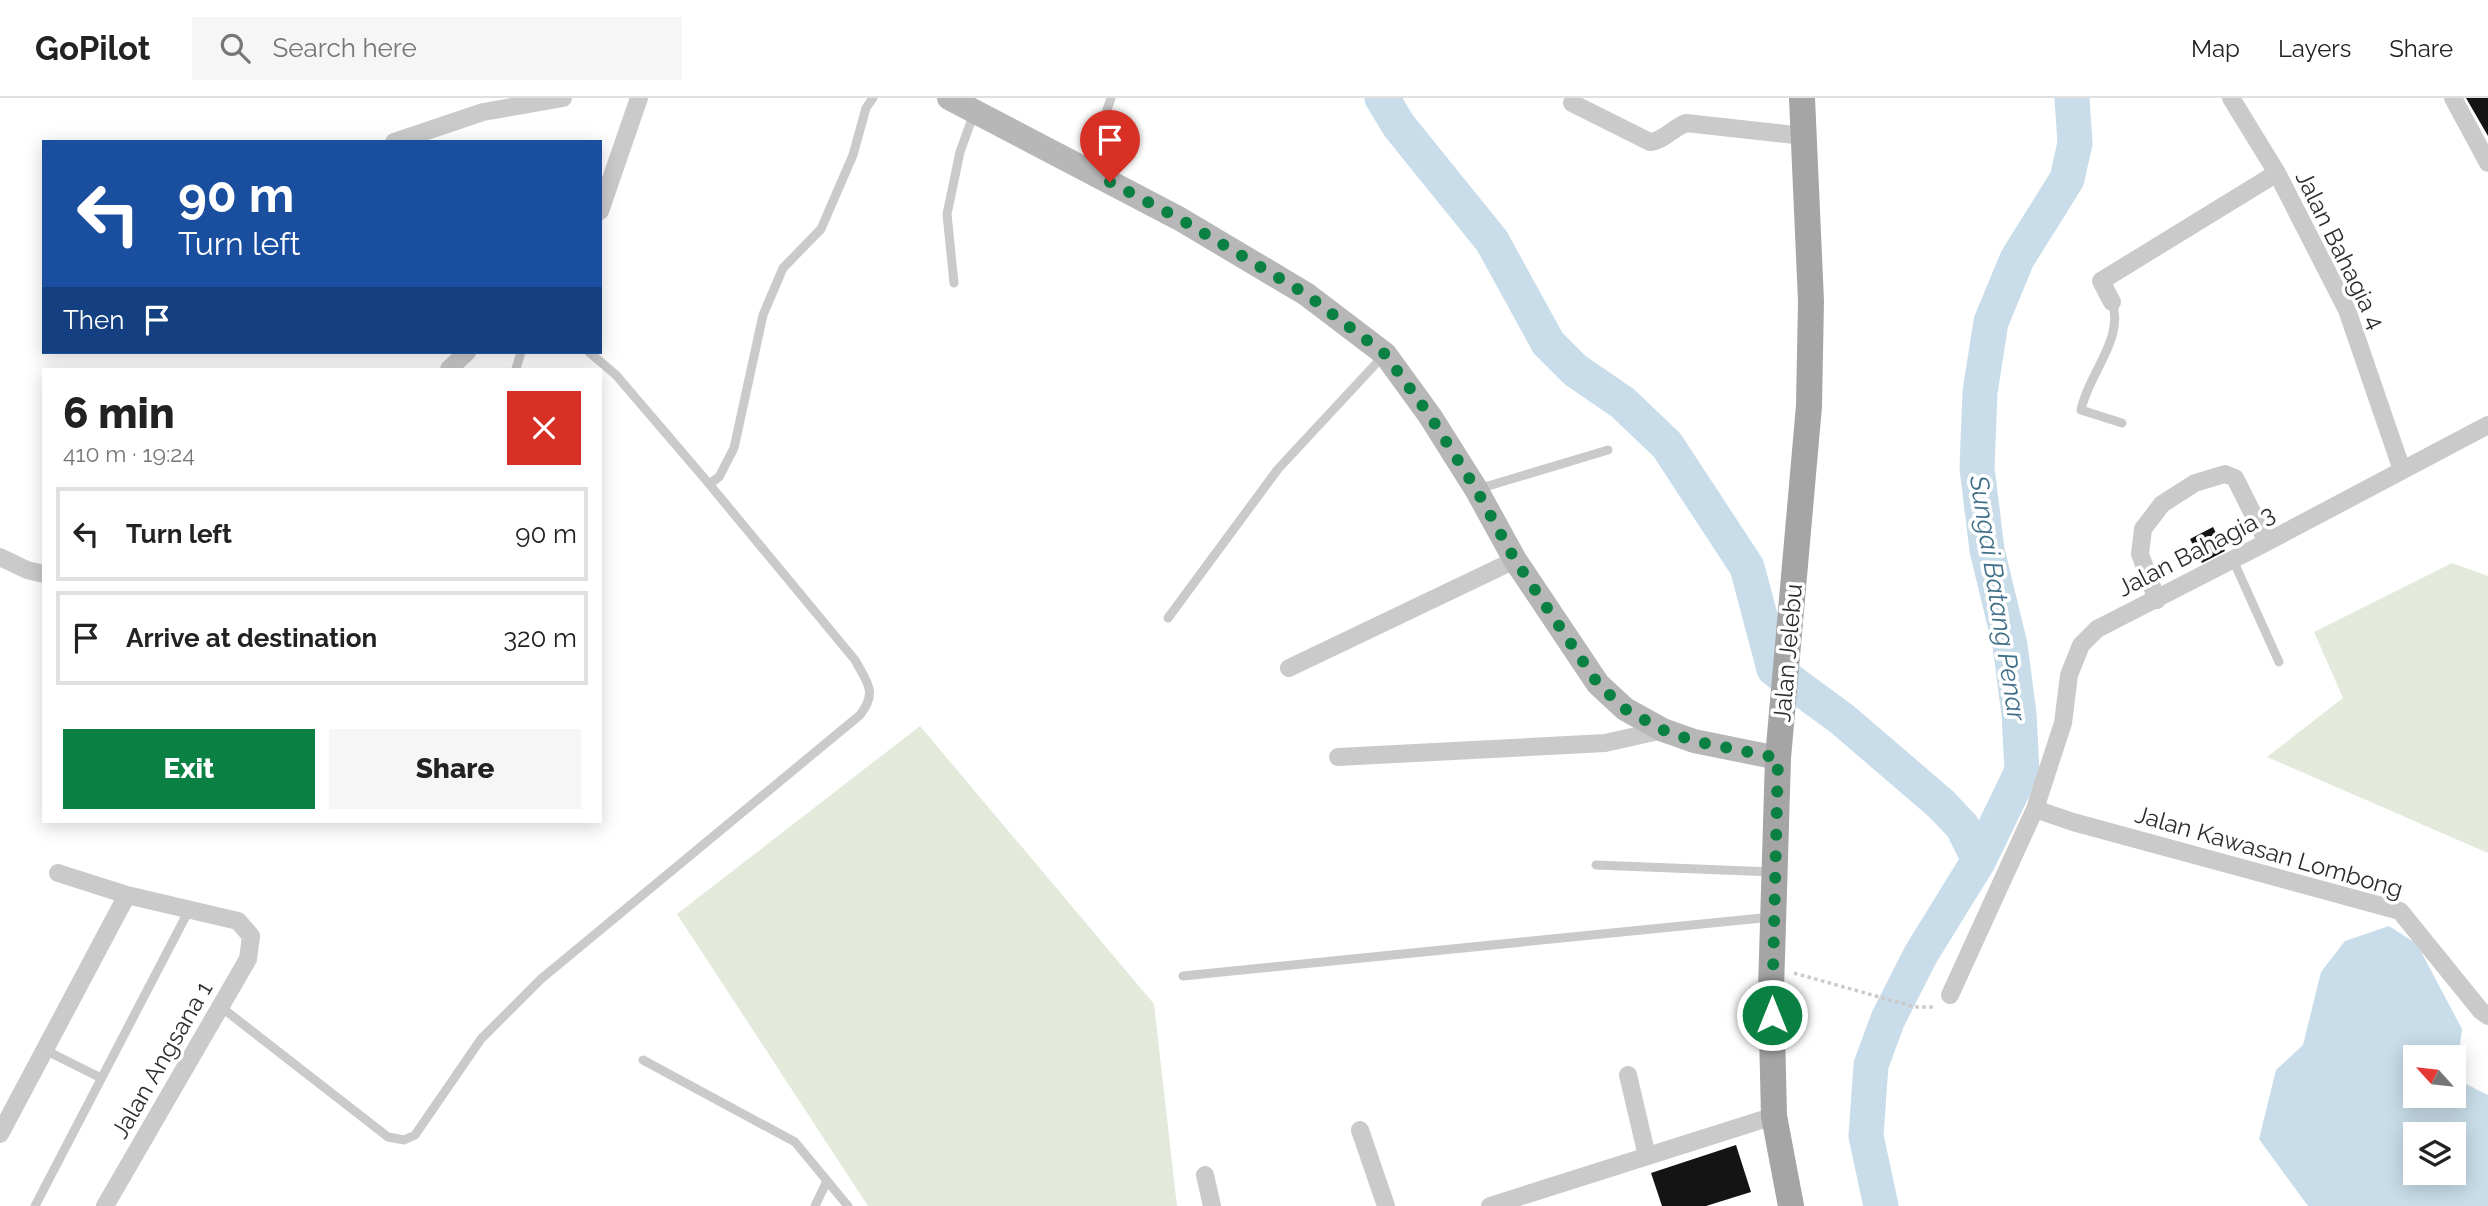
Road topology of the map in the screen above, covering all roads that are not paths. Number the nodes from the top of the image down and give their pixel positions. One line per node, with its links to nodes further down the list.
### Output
1 (563, 98): 12 (street)
2 (639, 98): 16 (street)
3 (873, 98): 27 (lane)
4 (949, 98): 10 (street)
5 (1111, 98): 14 (lane)
6 (1802, 98): 11 (main road, Jalan Jelebu)
7 (2231, 98): 15 (street, Jalan Bahagia 4)
8 (2453, 98): 13 (street)
9 (1572, 103): 11 (street)
10 (975, 111): 14 (street); 17 (lane)
11 (1804, 135): 40 (main road, Jalan Jelebu)
12 (400, 140)
13 (2488, 163)
14 (1086, 170): 21 (street)
15 (2277, 173): 18 (street); 26 (street, Jalan Bahagia 4)
16 (602, 205)
17 (954, 282)
18 (2112, 302): 23 (lane)
19 (465, 354): 22 (street)
20 (591, 354): 27 (lane)
21 (1385, 354): 28 (street); 35 (lane)
22 (450, 368)
23 (2122, 423)
24 (2488, 425): 26 (street, Jalan Bahagia 3)
25 (1608, 450): 28 (lane)
26 (2402, 470): 29 (street, Jalan Bahagia 3)
27 (709, 484): 50 (lane)
28 (1476, 489): 31 (street)
29 (2267, 542): 32 (street, Jalan Bahagia 3); 34 (street)
30 (0, 557): 33 (street)
31 (1515, 560): 37 (street); 38 (street)
32 (2233, 560): 34 (street, Jalan Bahagia 3); 36 (lane)
33 (42, 574)
34 (2157, 600): 41 (street, Jalan Bahagia 3)
35 (1168, 618)
36 (2278, 662)
37 (1289, 668)
38 (1663, 730): 39 (street); 40 (street)
39 (1338, 757)
40 (1778, 758): 43 (main road, Jalan Jelebu)
41 (2035, 809): 49 (street, Jalan Bahagia 3); 51 (street, Jalan Kawasan Lombong)
42 (1597, 865): 43 (lane)
43 (1775, 872): 47 (main road, Jalan Jelebu)
44 (58, 873): 45 (street)
45 (127, 895): 46 (street); 52 (street)
46 (189, 910): 50 (street, Jalan Angsana 1); 55 (lane)
47 (1774, 917): 48 (lane); 56 (main road, Jalan Jelebu)
48 (1184, 976)
49 (1950, 995)
50 (221, 1007): 63 (street, Jalan Angsana 1)
51 (2488, 1016)
52 (45, 1050): 55 (lane); 58 (street)
53 (643, 1060): 61 (lane)
54 (1628, 1075): 59 (street)
55 (101, 1078): 62 (lane)
56 (1774, 1116): 59 (street); 69 (main road, Jalan Jelebu)
57 (1360, 1130): 67 (street)
58 (0, 1135)
59 (1647, 1156): 68 (street)
60 (1205, 1175): 66 (street)
61 (827, 1181): 64 (lane); 65 (lane)
62 (35, 1206)
63 (106, 1206)
64 (815, 1206)
65 (848, 1206)
66 (1212, 1206)
67 (1386, 1206)
68 (1490, 1206)
69 (1791, 1206)

